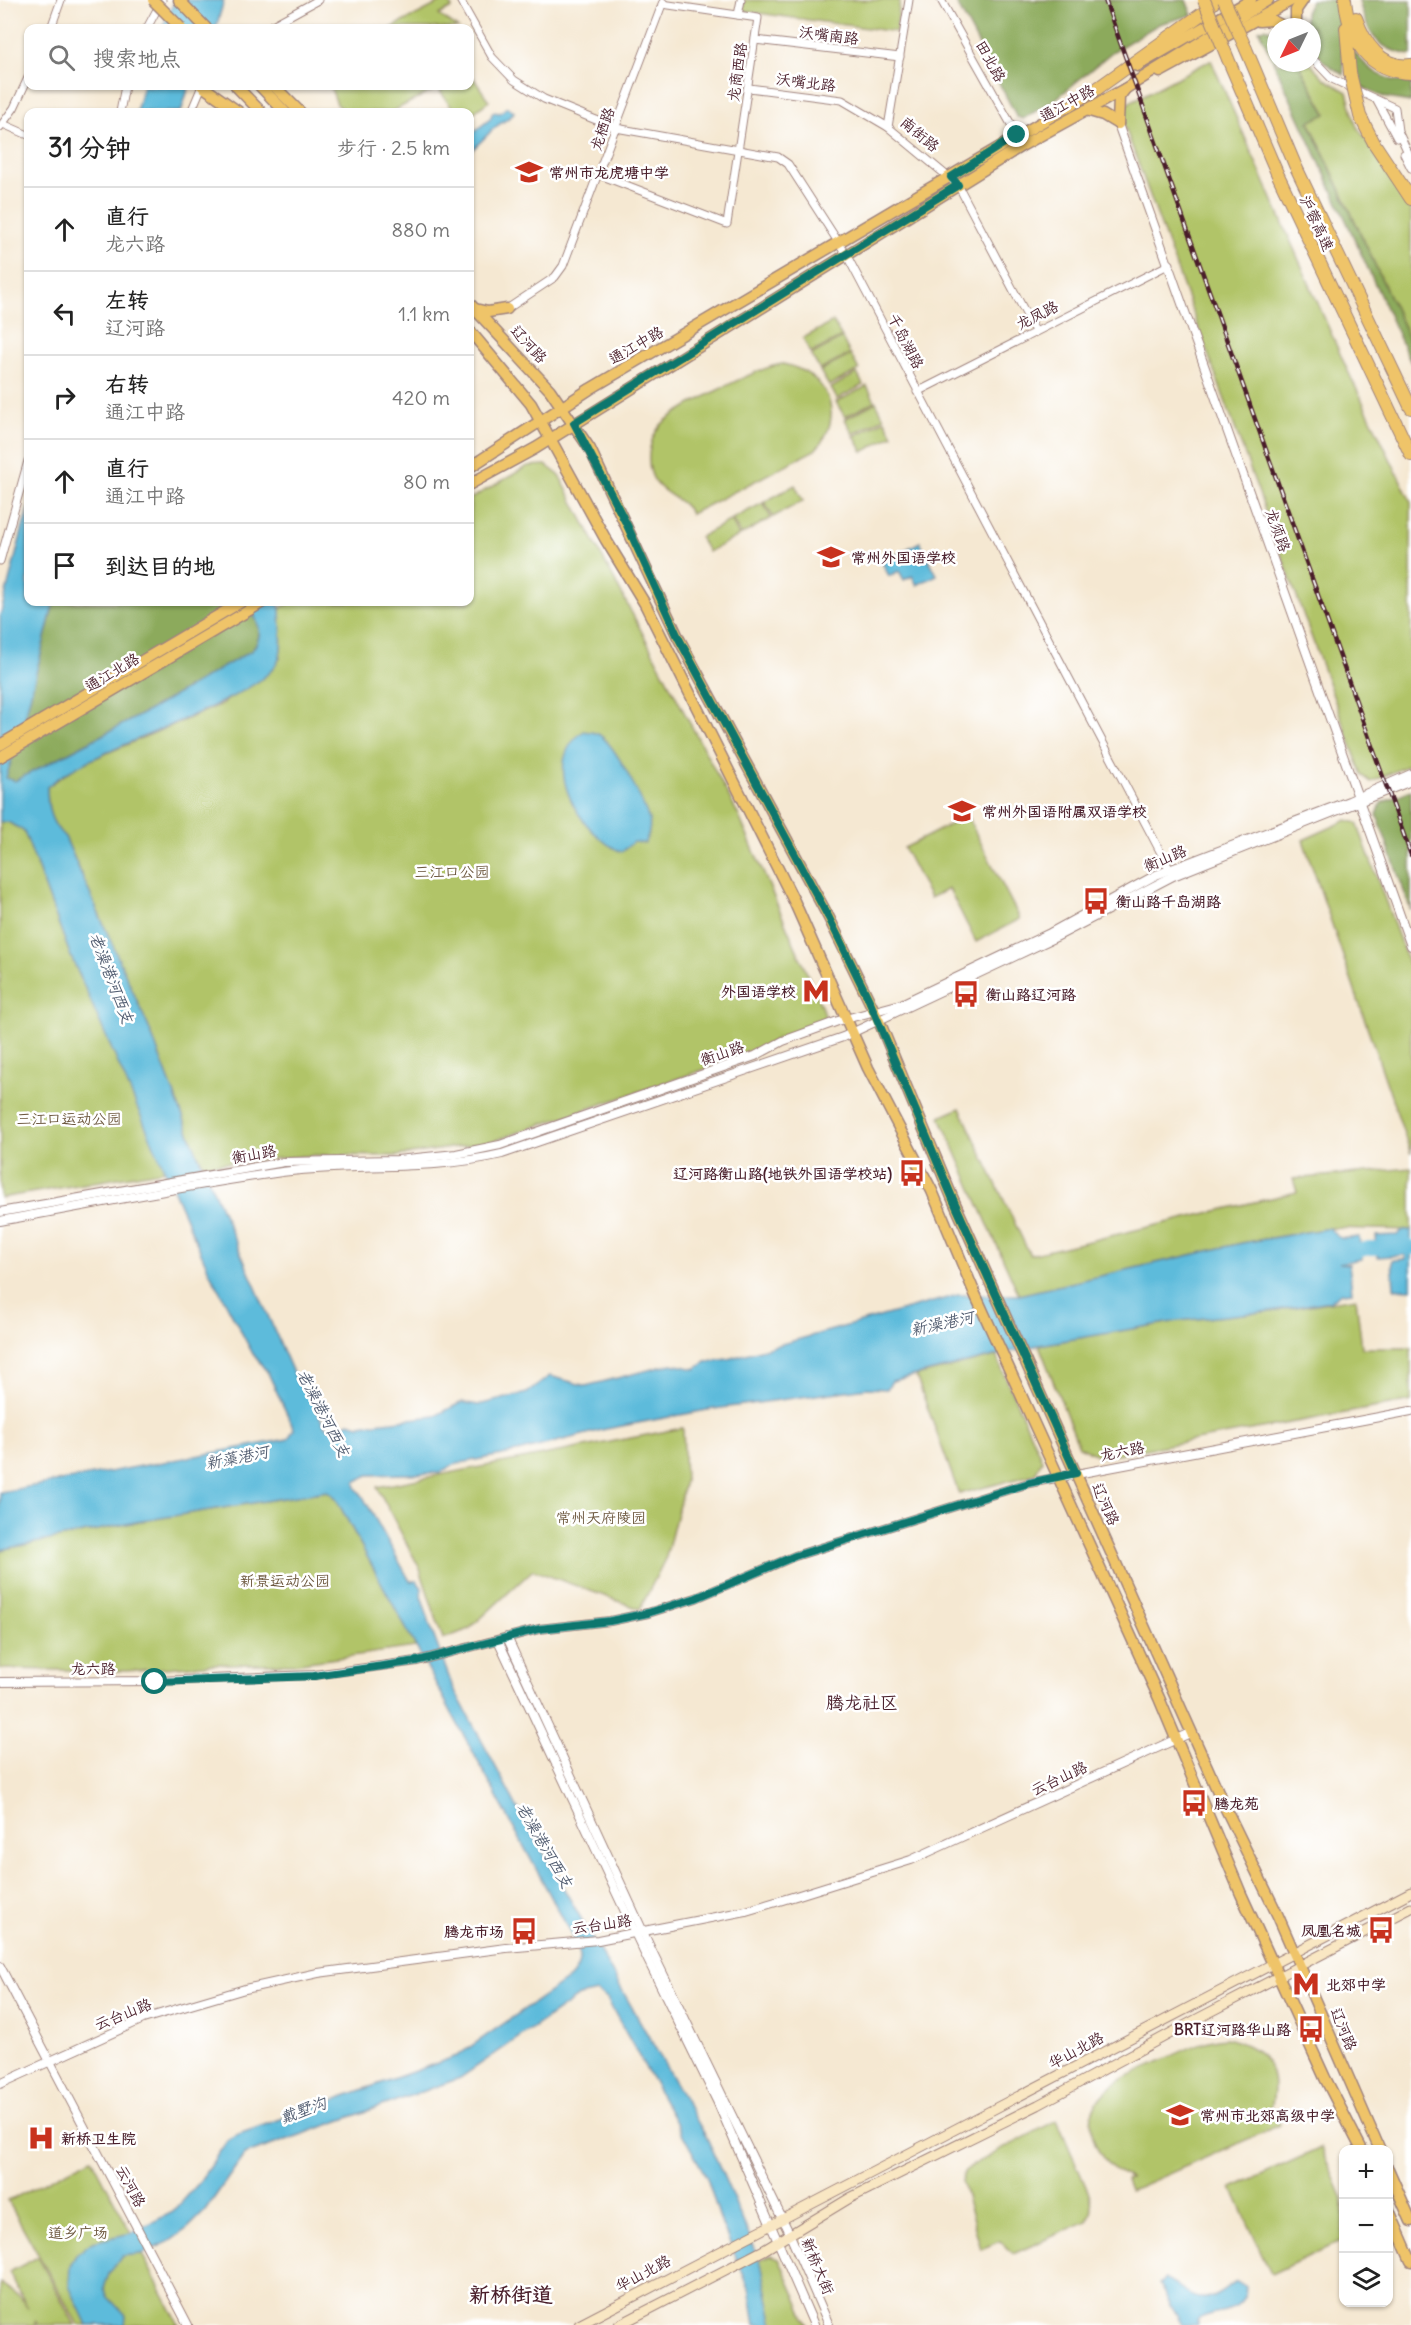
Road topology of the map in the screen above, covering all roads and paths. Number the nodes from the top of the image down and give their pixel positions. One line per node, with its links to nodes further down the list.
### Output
1 (62, 0): 24 (street)
2 (153, 0): 26 (main road, bridge)
3 (162, 0): 25 (street)
4 (179, 0): 27 (main road)
5 (318, 0): 28 (street)
6 (460, 0): 29 (street, 千岛湖路)
7 (741, 0): 20 (street)
8 (909, 0): 32 (street, 南街路)
9 (941, 0): 59 (street, 田北路)
10 (1204, 0): 81 (highway, 沪蓉高速, bridge)
11 (1216, 0): 45 (highway)
12 (1224, 0): 77 (highway, 沪蓉高速, bridge)
13 (1251, 0): 45 (main road, 通江中路)
14 (1268, 0): 44 (main road, 通江中路)
15 (1292, 0): 23 (main road)
16 (1303, 0): 21 (main road)
17 (1353, 0): 33 (highway)
18 (663, 2): 20 (street, 龙商西路); 57 (street, 龙栖路)
19 (1346, 6): 35 (highway); 65 (highway, bridge)
20 (738, 15): 31 (street, 龙商西路)
21 (1296, 18)
22 (1267, 20): 23 (main road)
23 (1256, 22): 44 (main road)
24 (53, 24)
25 (149, 24)
26 (177, 24)
27 (202, 24)
28 (274, 24)
29 (473, 24)
30 (474, 25): 57 (street, 千岛湖路)
31 (755, 40): 32 (street, 沃嘴南路); 37 (street, 龙商西路)
32 (900, 57): 56 (street, 南街路)
33 (1411, 65)
34 (1321, 67): 46 (street)
35 (1411, 73)
36 (24, 87): 55 (street)
37 (749, 88): 56 (street, 沃嘴北路); 60 (street, 龙商西路)
38 (124, 90): 47 (street)
39 (200, 90): 48 (street)
40 (208, 90): 49 (main road)
41 (240, 90): 50 (main road)
42 (264, 90): 51 (main road)
43 (278, 90): 52 (main road)
44 (1123, 90): 53 (main road, 通江中路); 54 (main road)
45 (1091, 93): 59 (main road, 通江中路)
46 (1377, 101): 61 (street); 62 (street)
47 (121, 108)
48 (193, 108)
49 (233, 108)
50 (257, 108)
51 (281, 108)
52 (296, 108)
53 (1086, 110): 54 (main road); 64 (main road, 通江中路)
54 (1118, 124): 68 (street, 龙须路)
55 (1, 125): 58 (street)
56 (888, 127): 64 (street, 南街路)
57 (616, 128): 60 (street, 千岛湖路); 63 (street, 龙栖路)
58 (24, 134)
59 (1017, 135): 64 (main road, 通江中路)
60 (739, 152): 63 (street, 龙商西路); 66 (street, 千岛湖路)
61 (1411, 159)
62 (1411, 168)
63 (600, 175): 71 (street, 龙栖路)
64 (955, 181): 66 (main road, 通江中路); 67 (main road, 通江中路); 72 (street, 南街路)
65 (1411, 199)
66 (840, 243): 67 (street, 千岛湖路); 76 (main road, 通江中路)
67 (846, 254): 75 (street, 千岛湖路); 79 (main road, 通江中路)
68 (1170, 264): 72 (street, 龙凤路); 91 (street, 龙须路)
69 (474, 308): 71 (main road)
70 (474, 309): 74 (main road, 辽河路)
71 (507, 309): 74 (main road)
72 (1035, 331): 75 (street, 龙凤路)
73 (474, 336): 78 (main road)
74 (502, 337): 76 (main road, 辽河路)
75 (917, 392): 92 (street, 千岛湖路)
76 (564, 408): 78 (main road, 通江中路); 79 (main road, 辽河路)
77 (1411, 408)
78 (542, 422): 80 (main road, 辽河路); 82 (main road)
79 (574, 423): 80 (main road, 通江中路); 94 (main road, 辽河路)
80 (551, 438): 84 (main road); 95 (main road, 辽河路)
81 (1411, 454)
82 (474, 464)
83 (24, 474): 85 (street)
84 (474, 482)
85 (0, 561)
86 (239, 607): 87 (main road, 通江北路); 88 (main road, 通江北路)
87 (0, 745)
88 (0, 758)
89 (1411, 774): 91 (street, 衡山路)
90 (1411, 781): 91 (street, 衡山路)
91 (1359, 800): 92 (street, 衡山路); 93 (street, 龙须路)
92 (1172, 873): 94 (street, 衡山路)
93 (1411, 946)
94 (877, 1017): 95 (street, 衡山路); 96 (street, 衡山路); 102 (main road, 辽河路)
95 (848, 1021): 96 (main road, 辽河路); 97 (street, 衡山路)
96 (852, 1033): 97 (street, 衡山路); 103 (main road, 辽河路)
97 (212, 1180): 98 (street, 衡山路)
98 (171, 1187): 99 (street, 衡山路); 100 (street, 衡山路)
99 (0, 1212)
100 (0, 1221)
101 (1411, 1411): 102 (street, 龙六路)
102 (1076, 1473): 103 (street, 龙六路); 106 (main road, 辽河路)
103 (1060, 1476): 104 (street, 龙六路); 107 (main road, 辽河路)
104 (502, 1638): 105 (street, 龙六路); 110 (street)
105 (0, 1682)
106 (1192, 1732): 107 (street, 云台山路); 111 (main road, 辽河路)
107 (1176, 1738): 110 (street, 云台山路); 112 (main road, 辽河路)
108 (1411, 1892): 111 (main road, 华山北路)
109 (1411, 1908): 114 (main road, 华山北路)
110 (639, 1933): 116 (street, 云台山路); 121 (street, 新桥大街); 124 (street, 新桥大街)
111 (1295, 1954): 112 (main road, 华山北路); 114 (main road, 辽河路)
112 (1274, 1965): 115 (main road, 辽河路); 121 (main road, 华山北路)
113 (0, 1966): 116 (street, 云河路)
114 (1300, 1966): 115 (main road, 华山北路); 119 (main road, 辽河路)
115 (1279, 1976): 118 (main road, 辽河路); 125 (main road, 华山北路)
116 (48, 2060): 117 (street, 云台山路); 128 (street, 云河路)
117 (0, 2084)
118 (1359, 2145)
119 (1378, 2145)
120 (1393, 2178): 123 (main road)
121 (781, 2218): 124 (main road, 华山北路); 125 (street, 新桥大街)
122 (1393, 2218): 127 (main road)
123 (1411, 2221)
124 (770, 2224): 126 (street, 新桥大街); 129 (main road, 华山北路)
125 (790, 2235): 126 (main road, 华山北路); 132 (street, 新桥大街)
126 (778, 2242): 130 (main road, 华山北路); 131 (street, 新桥大街)
127 (1411, 2261)
128 (188, 2325)
129 (579, 2325)
130 (619, 2325)
131 (814, 2325)
132 (829, 2325)

